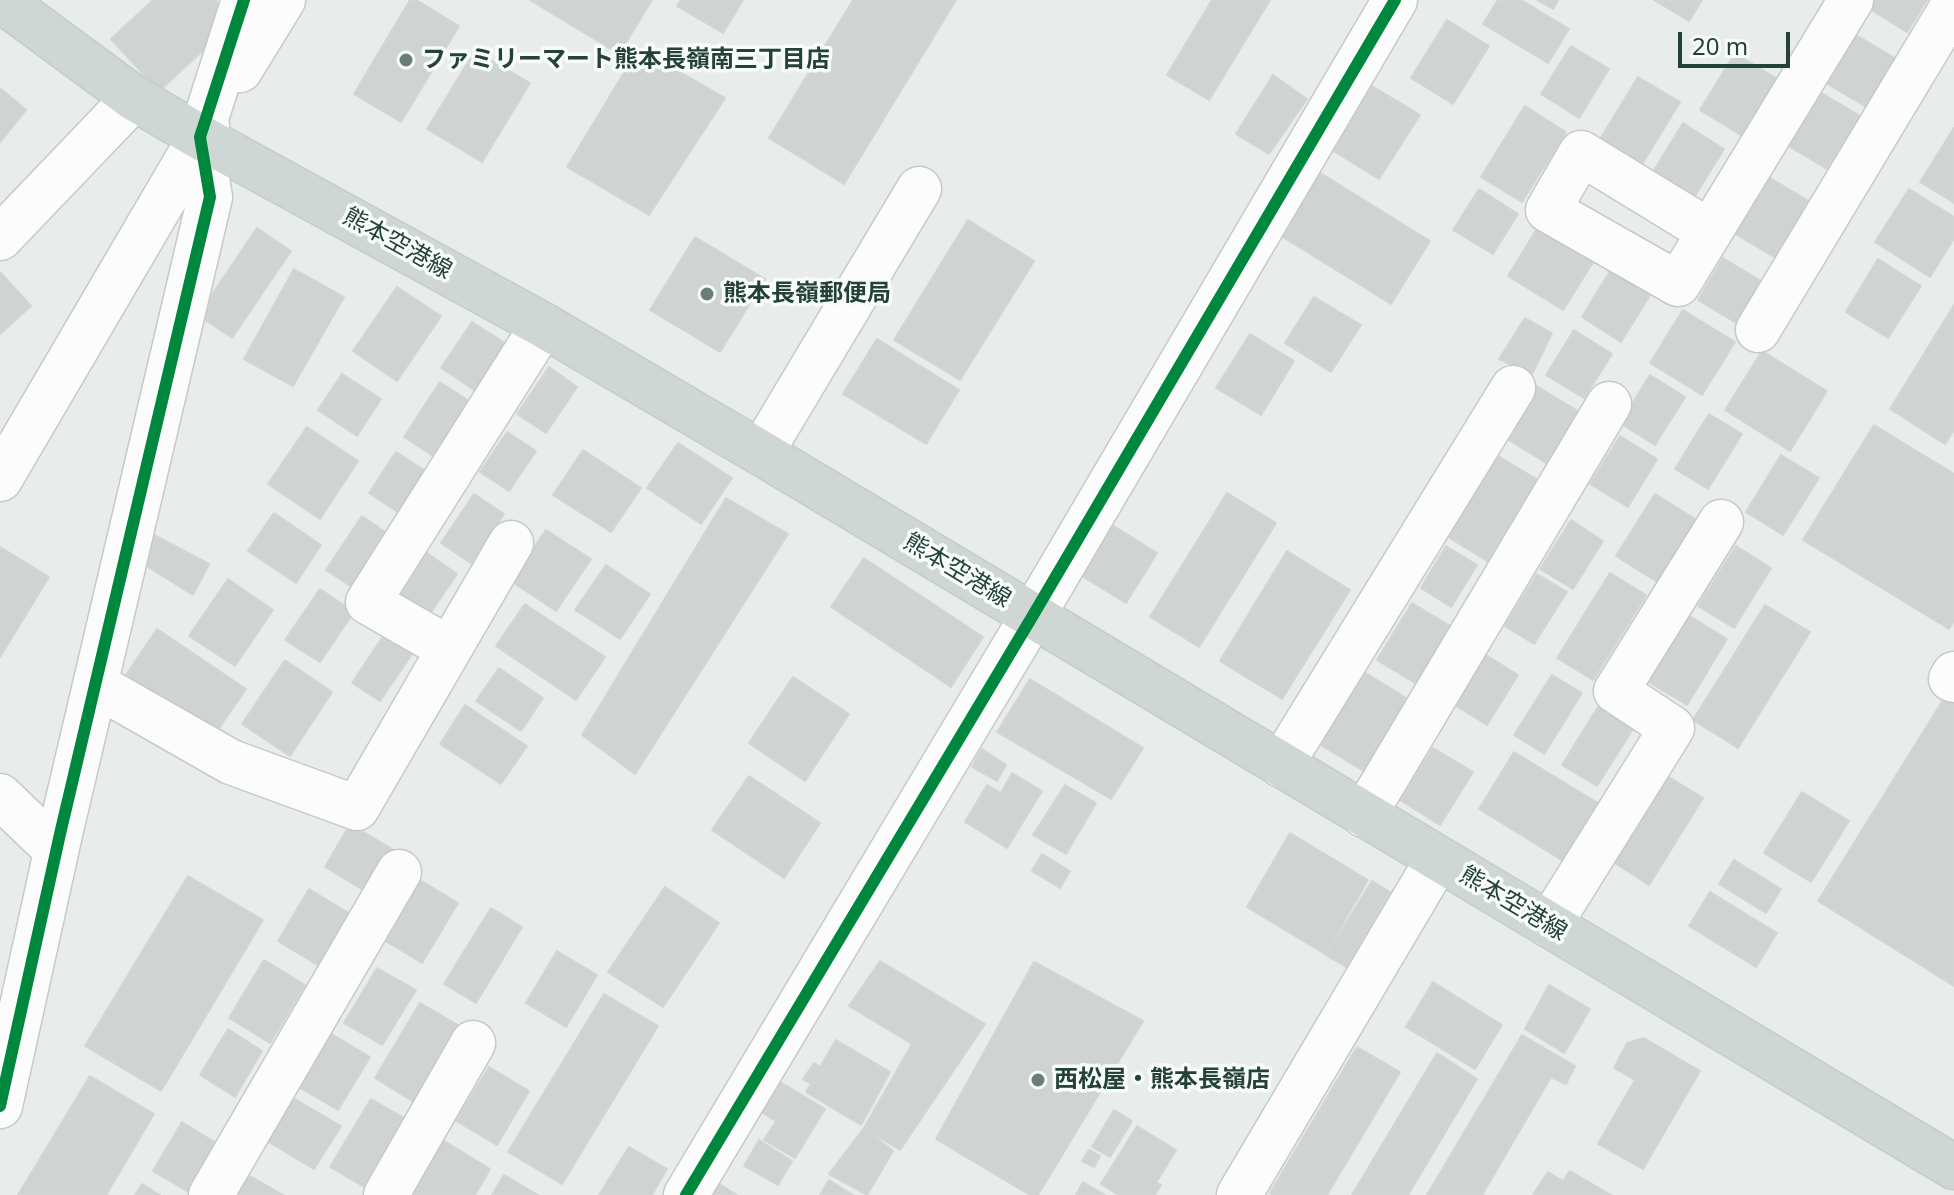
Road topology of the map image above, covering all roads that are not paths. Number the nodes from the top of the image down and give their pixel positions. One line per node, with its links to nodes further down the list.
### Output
1 (1, 0): 7 (main road, 熊本空港線)
2 (244, 0): 8 (street)
3 (283, 0): 8 (street)
4 (1395, 0): 20 (street)
5 (1851, 0): 10 (street)
6 (1954, 4): 13 (street)
7 (134, 98): 8 (main road, 熊本空港線); 11 (street)
8 (200, 137): 12 (main road, 熊本空港線); 17 (street); 24 (street)
9 (919, 189): 16 (street)
10 (1710, 232)
11 (0, 238)
12 (543, 325): 16 (main road, 熊本空港線); 21 (street)
13 (1758, 330)
14 (1513, 388): 25 (street)
15 (1609, 404): 27 (street)
16 (761, 453): 20 (main road, 熊本空港線)
17 (0, 479)
18 (1721, 522): 31 (street)
19 (511, 543): 21 (street)
20 (1032, 617): 25 (main road, 熊本空港線); 37 (street)
21 (448, 648): 24 (street)
22 (1954, 674): 23 (street)
23 (1954, 680)
24 (96, 685): 28 (street)
25 (1281, 765): 27 (main road, 熊本空港線)
26 (0, 796): 28 (street)
27 (1364, 815): 29 (main road, 熊本空港線)
28 (56, 850): 33 (street)
29 (1438, 859): 31 (main road, 熊本空港線); 38 (street)
30 (399, 872): 35 (street)
31 (1549, 925): 34 (main road, 熊本空港線)
32 (473, 1043): 36 (street)
33 (0, 1106)
34 (1954, 1167)
35 (211, 1195)
36 (386, 1195)
37 (686, 1195)
38 (1239, 1195)

